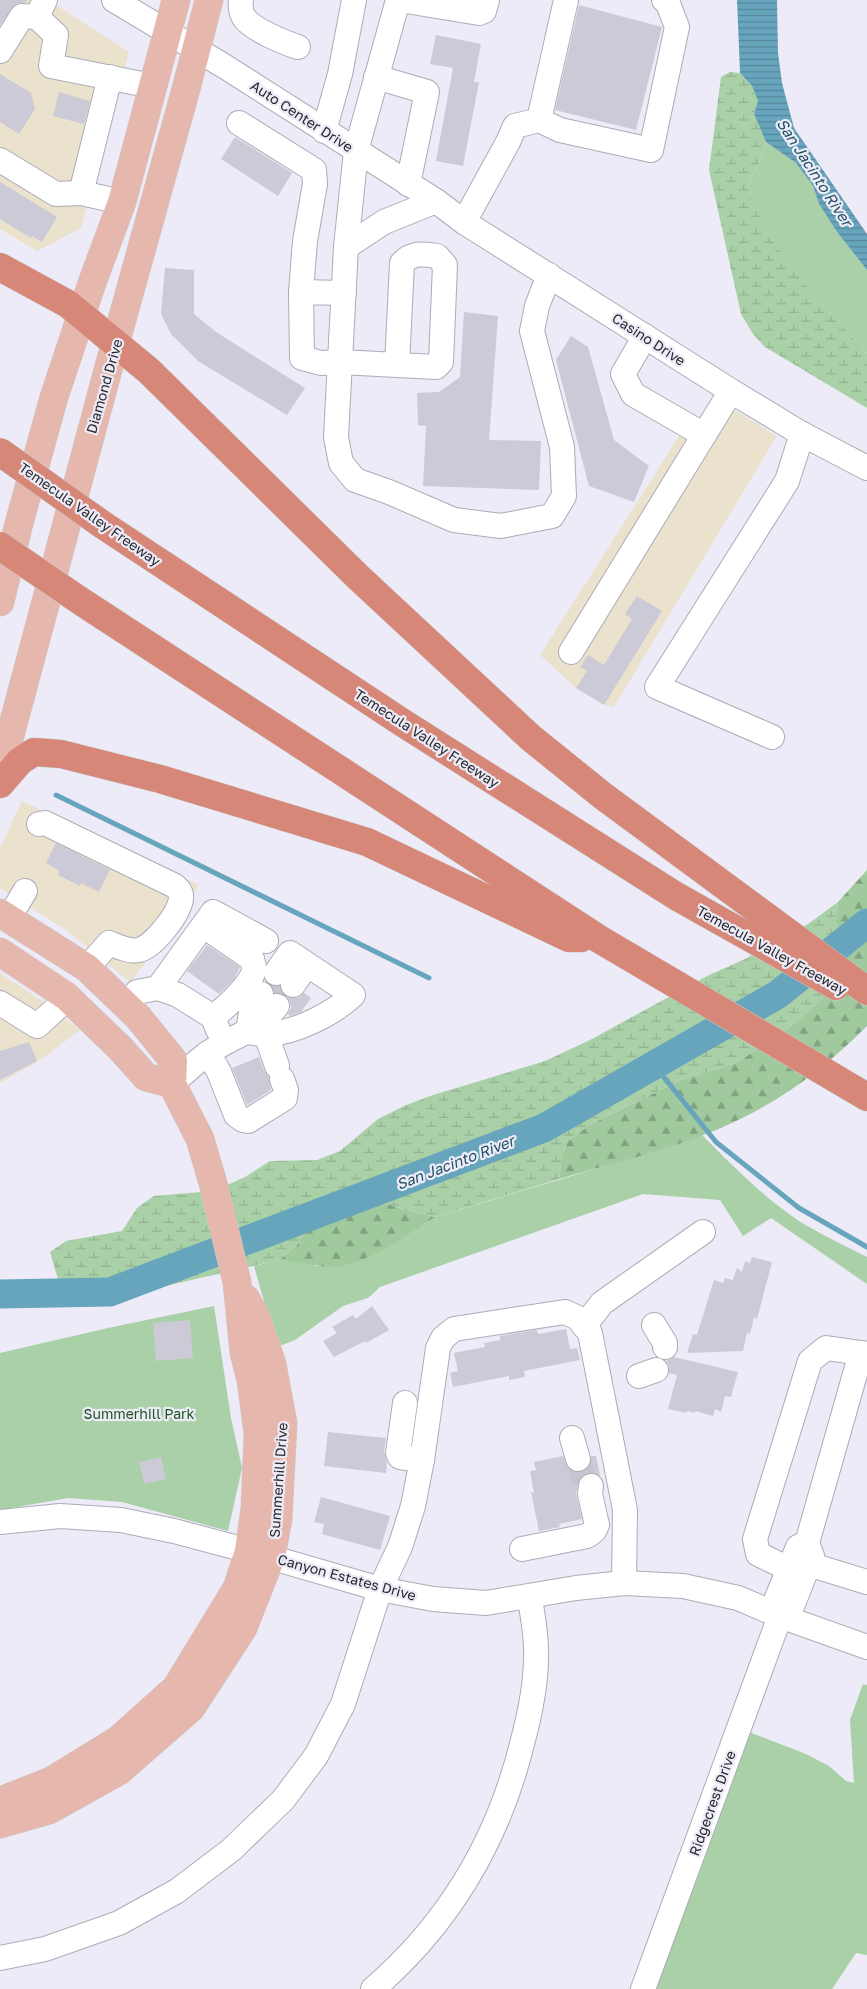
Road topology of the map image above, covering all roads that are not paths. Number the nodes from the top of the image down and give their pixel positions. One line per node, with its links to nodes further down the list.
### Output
1 (114, 0): 11 (street)
2 (176, 0): 11 (main road)
3 (209, 0): 14 (main road, Diamond Drive)
4 (240, 0): 12 (street)
5 (354, 0): 20 (street)
6 (399, 0): 7 (street); 16 (street)
7 (487, 0)
8 (566, 0): 18 (street)
9 (664, 0): 18 (street)
10 (41, 8): 13 (street); 15 (street)
11 (167, 33): 14 (street, Auto Center Drive); 17 (main road)
12 (298, 47)
13 (0, 51)
14 (196, 51): 20 (street, Auto Center Drive); 35 (main road, Diamond Drive)
15 (110, 77): 17 (street); 24 (street)
16 (376, 77): 21 (street); 23 (street)
17 (152, 86): 26 (main road)
18 (539, 120): 27 (street)
19 (238, 123): 31 (street)
20 (324, 131): 21 (street, Auto Center Drive)
21 (356, 151): 23 (street, Auto Center Drive); 28 (street)
22 (0, 160): 24 (street)
23 (408, 184): 25 (street, Auto Center Drive)
24 (81, 193): 26 (street)
25 (436, 201): 27 (street, Casino Drive); 28 (street)
26 (122, 202): 33 (main road)
27 (464, 222): 30 (street, Casino Drive)
28 (346, 247): 32 (street)
29 (0, 267): 33 (highway)
30 (549, 275): 34 (street, Casino Drive); 36 (street)
31 (301, 292): 32 (street); 36 (street)
32 (344, 293): 36 (street)
33 (82, 317): 35 (highway); 46 (main road)
34 (645, 336): 38 (street, Casino Drive); 40 (street)
35 (116, 344): 49 (main road, Diamond Drive); 61 (highway)
36 (340, 362): 37 (street)
37 (397, 365)
38 (731, 391): 39 (street, Casino Drive); 40 (street)
39 (802, 434): 42 (street, Casino Drive); 48 (street)
40 (704, 435): 47 (street)
41 (0, 452): 65 (highway, Temecula Valley Freeway, bridge)
42 (860, 463)
43 (0, 546): 45 (highway, bridge)
44 (0, 561): 45 (highway)
45 (36, 570): 55 (highway, bridge)
46 (0, 602)
47 (572, 652)
48 (772, 737)
49 (0, 773)
50 (0, 784): 55 (highway)
51 (39, 824): 58 (street)
52 (26, 892): 53 (street)
53 (4, 916): 58 (main road, Summerhill Drive)
54 (204, 926): 56 (street); 60 (street); 67 (street)
55 (599, 938): 71 (highway)
56 (266, 941)
57 (0, 952): 62 (main road)
58 (87, 968): 66 (main road, Summerhill Drive)
59 (284, 979): 68 (street)
60 (158, 988): 66 (street); 67 (street)
61 (867, 991)
62 (66, 996): 64 (street); 66 (main road); 70 (main road)
63 (269, 1000): 68 (street)
64 (0, 1003)
65 (867, 1003)
66 (128, 1007): 70 (main road, Summerhill Drive)
67 (213, 1016): 69 (street)
68 (257, 1033): 69 (street); 69 (street)
69 (216, 1049): 70 (street)
70 (172, 1084): 82 (main road, Summerhill Drive)
71 (867, 1097)
72 (704, 1232): 74 (street)
73 (654, 1325): 75 (street)
74 (584, 1326): 78 (street); 85 (street)
75 (665, 1347)
76 (864, 1353): 83 (street, Ridgecrest Drive); 83 (street)
77 (405, 1403): 78 (street)
78 (422, 1460): 86 (street)
79 (589, 1489): 81 (street)
80 (0, 1522): 82 (street, Canyon Estates Drive)
81 (522, 1549)
82 (260, 1554): 86 (street, Canyon Estates Drive); 90 (main road, Summerhill Drive); 91 (main road, Summerhill Drive)
83 (801, 1559): 84 (street); 88 (street, Ridgecrest Drive)
84 (867, 1582)
85 (624, 1583): 87 (street, Canyon Estates Drive); 88 (street, Canyon Estates Drive)
86 (380, 1588): 87 (street, Canyon Estates Drive); 92 (street)
87 (530, 1597): 93 (street)
88 (780, 1616): 89 (street, Canyon Estates Drive); 94 (street, Ridgecrest Drive)
89 (867, 1647)
90 (0, 1801)
91 (0, 1824)
92 (0, 1958)
93 (373, 1989)
94 (643, 1989)

